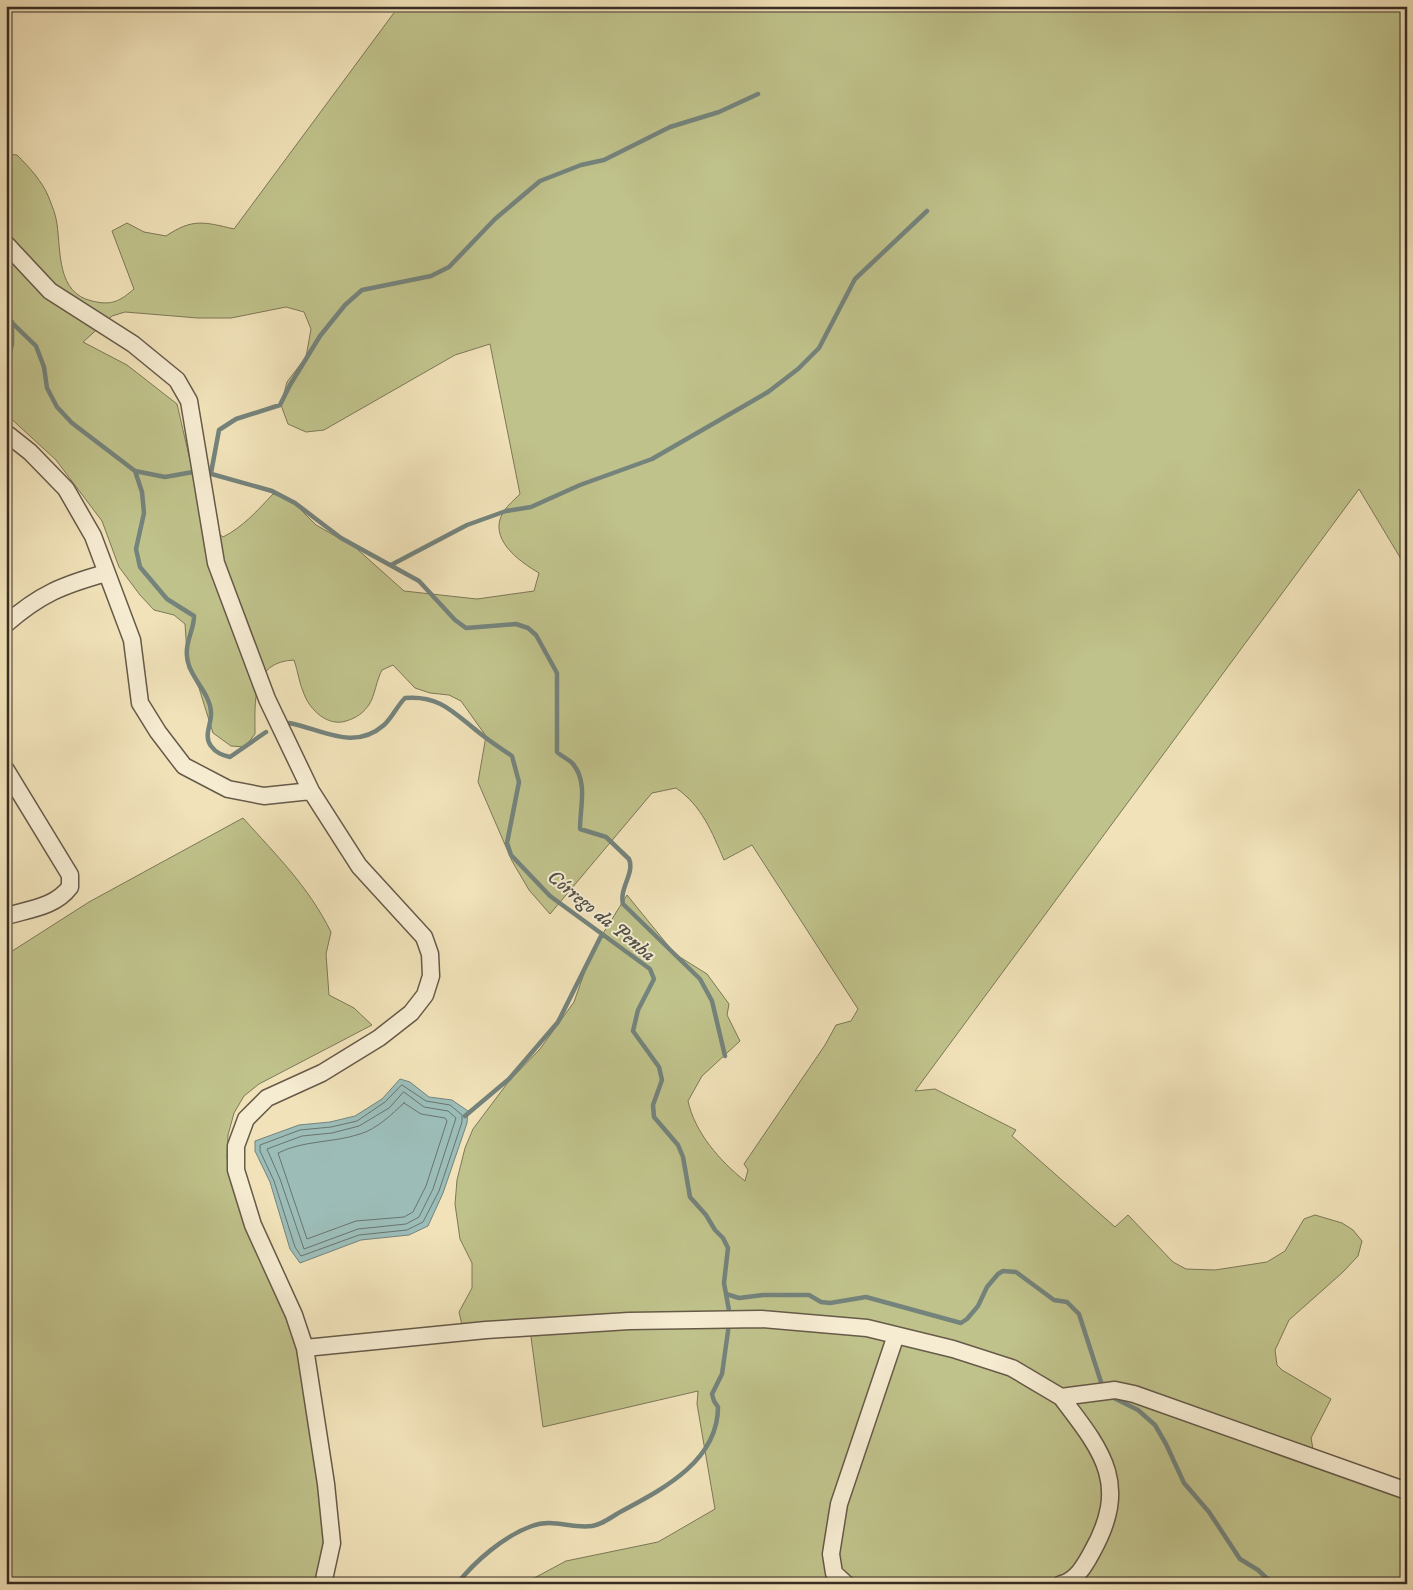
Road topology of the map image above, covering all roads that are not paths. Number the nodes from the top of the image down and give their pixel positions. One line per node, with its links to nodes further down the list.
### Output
1 (6, 244): 6 (street)
2 (6, 433): 3 (street)
3 (106, 573): 4 (street); 6 (street)
4 (6, 624)
5 (6, 770): 7 (street)
6 (311, 791): 9 (street)
7 (6, 916)
8 (896, 1335): 9 (street); 10 (street); 13 (street)
9 (305, 1348): 12 (street)
10 (1061, 1397): 11 (street); 14 (street)
11 (1407, 1490)
12 (324, 1584)
13 (846, 1584)
14 (1061, 1584)

